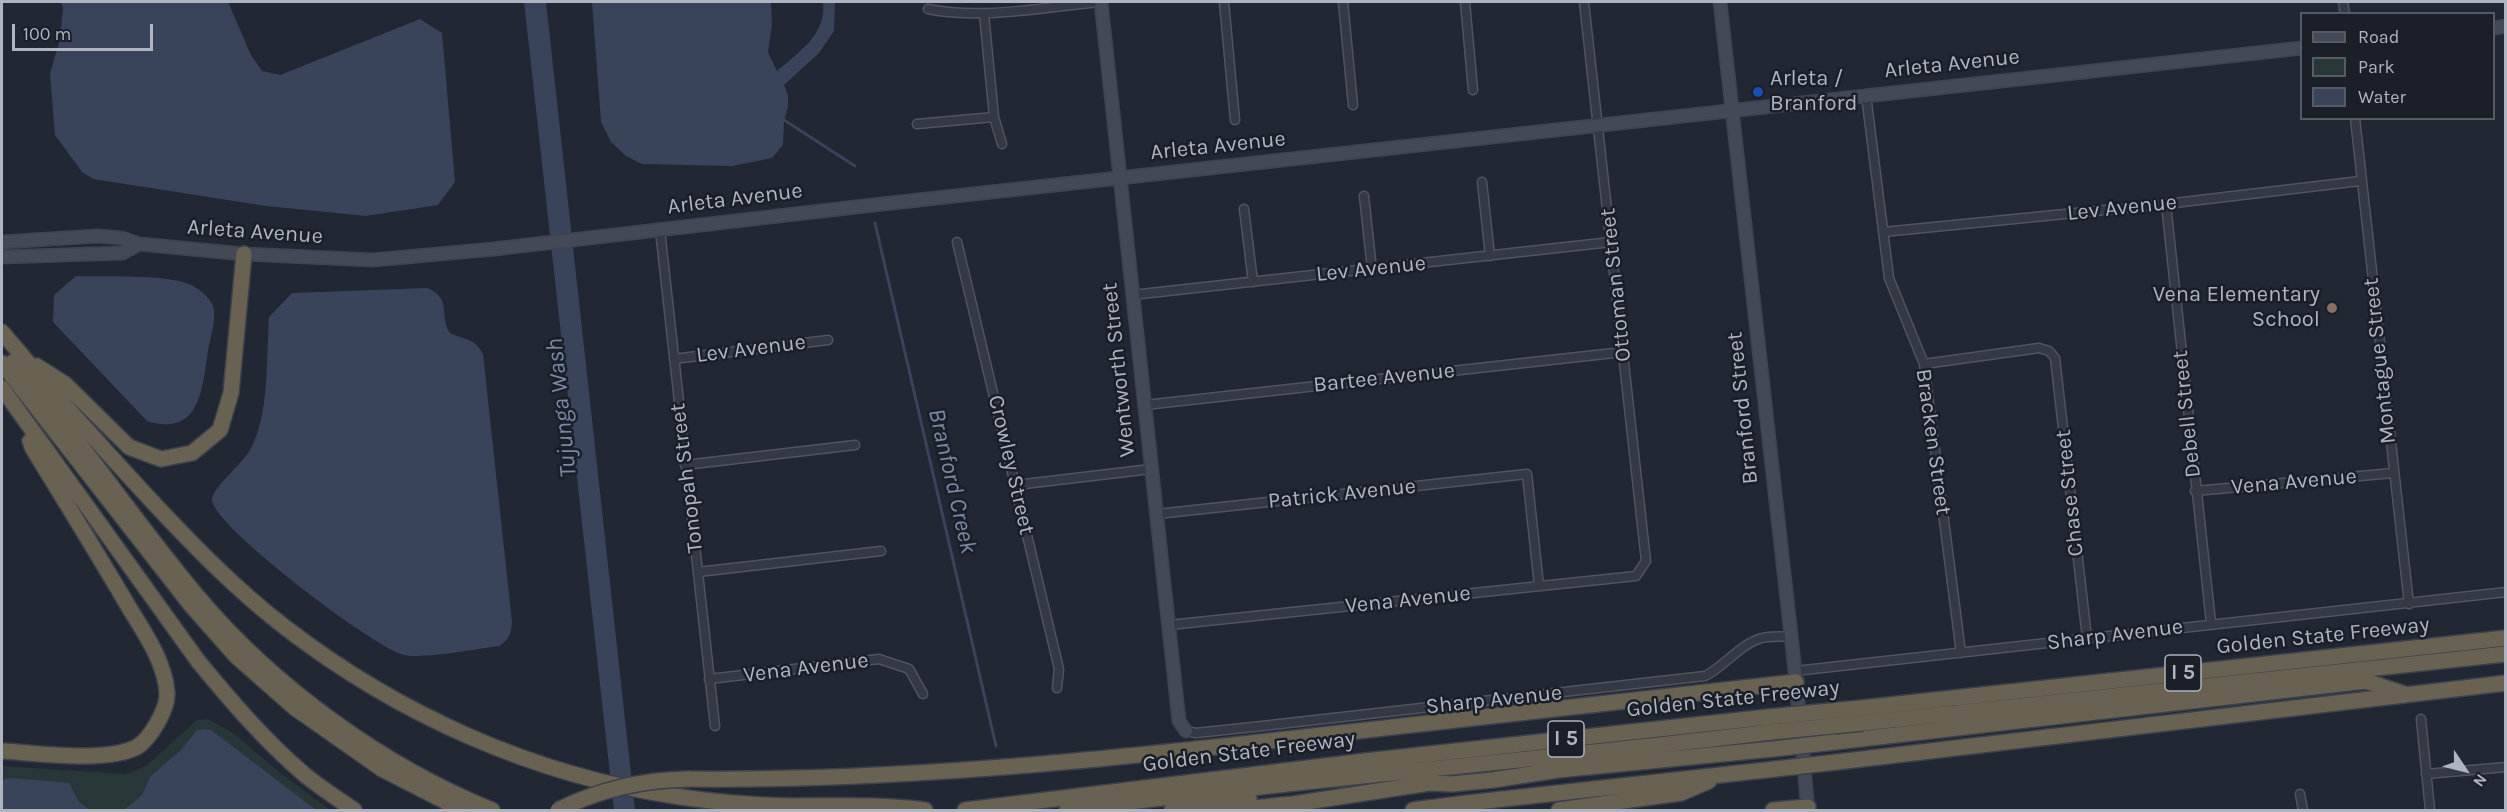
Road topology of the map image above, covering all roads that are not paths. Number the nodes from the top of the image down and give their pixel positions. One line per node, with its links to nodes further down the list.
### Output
1 (1100, 2): 8 (street); 20 (main road, Wentworth Street)
2 (1224, 2): 15 (street)
3 (1343, 2): 12 (street)
4 (1465, 2): 10 (street)
5 (1584, 2): 18 (street, Ottoman Street)
6 (1720, 2): 13 (main road, Branford Street)
7 (928, 9): 8 (street)
8 (984, 14): 14 (street)
9 (2300, 48): 11 (main road, Arleta Avenue)
10 (1473, 90)
11 (1866, 94): 13 (main road, Arleta Avenue); 27 (street, Bracken Street)
12 (1353, 105)
13 (1732, 110): 18 (main road, Arleta Avenue); 64 (main road, Branford Street)
14 (994, 117): 17 (street); 19 (street)
15 (1234, 120)
16 (2355, 120): 21 (street, Montague Street)
17 (917, 124)
18 (1598, 124): 20 (main road, Arleta Avenue); 30 (street, Ottoman Street)
19 (1002, 144)
20 (1120, 178): 26 (main road, Arleta Avenue); 37 (main road, Wentworth Street)
21 (2360, 181): 24 (street, Lev Avenue); 52 (street, Montague Street)
22 (1482, 182): 33 (street)
23 (1364, 196): 35 (street)
24 (2166, 204): 27 (street, Lev Avenue); 54 (street, Debell Street)
25 (1244, 209): 36 (street)
26 (660, 230): 32 (main road, Arleta Avenue); 42 (street, Tonopah Street)
27 (1883, 232): 45 (street, Bracken Street)
28 (2, 242): 31 (main road, Arleta Avenue)
29 (957, 242): 53 (street, Crowley Street)
30 (1611, 242): 33 (street, Lev Avenue); 41 (street, Ottoman Street)
31 (139, 244): 32 (main road, Arleta Avenue); 34 (main road, Arleta Avenue)
32 (244, 254): 44 (highway)
33 (1490, 256): 35 (street, Lev Avenue)
34 (2, 257)
35 (1372, 269): 36 (street, Lev Avenue)
36 (1253, 282): 37 (street, Lev Avenue)
37 (1132, 295): 47 (main road, Wentworth Street)
38 (2, 332): 44 (highway)
39 (828, 340): 42 (street, Lev Avenue)
40 (2, 348): 44 (highway)
41 (1623, 352): 47 (street, Bartee Avenue); 57 (street, Ottoman Street)
42 (674, 359): 50 (street, Tonopah Street)
43 (2, 363): 89 (highway)
44 (22, 364): 89 (highway); 94 (highway, bridge)
45 (1924, 364): 65 (street, Chase Street); 67 (street, Bracken Street)
46 (2, 388): 48 (highway)
47 (1145, 405): 51 (main road, Wentworth Street)
48 (21, 416): 82 (highway); 91 (highway)
49 (855, 446): 50 (street)
50 (685, 465): 58 (street, Tonopah Street)
51 (1151, 469): 53 (street); 55 (main road, Wentworth Street)
52 (2393, 473): 54 (street, Vena Avenue); 61 (street, Montague Street)
53 (1016, 485): 72 (street, Crowley Street)
54 (2195, 491): 62 (street, Debell Street)
55 (1157, 514): 59 (street, Patrick Avenue); 63 (main road, Wentworth Street)
56 (881, 551): 58 (street)
57 (1643, 569): 59 (street, Vena Avenue)
58 (698, 572): 70 (street, Tonopah Street)
59 (1539, 586): 63 (street, Vena Avenue)
60 (2505, 592): 61 (street, Sharp Avenue)
61 (2409, 604): 62 (street, Sharp Avenue)
62 (2211, 623): 65 (street, Sharp Avenue)
63 (1169, 625): 81 (main road, Wentworth Street)
64 (1791, 636): 69 (main road, Branford Street); 81 (street, Sharp Avenue)
65 (2087, 638): 67 (street, Sharp Avenue)
66 (2505, 638): 77 (highway, Golden State Freeway / I 5)
67 (1960, 653): 69 (street, Sharp Avenue)
68 (2505, 654): 77 (highway)
69 (1796, 677): 90 (main road, Branford Street); 93 (highway, bridge)
70 (709, 679): 74 (street, Vena Avenue); 80 (street, Tonopah Street)
71 (2505, 683): 73 (highway, I 5)
72 (1057, 688)
73 (2449, 690): 75 (highway); 76 (highway, I 5)
74 (923, 694)
75 (2505, 694)
76 (2408, 695): 85 (highway, I 5, bridge); 87 (highway, bridge)
77 (1862, 716): 79 (highway, Golden State Freeway / I 5, bridge)
78 (2421, 719): 84 (street)
79 (1769, 725): 86 (highway); 95 (highway, Golden State Freeway / I 5)
80 (715, 726)
81 (1186, 731)
82 (2, 751)
83 (2505, 766): 84 (street)
84 (2427, 774): 104 (street)
85 (1723, 775): 100 (highway, I 5); 101 (highway)
86 (1339, 778): 96 (highway); 97 (highway)
87 (1452, 784): 98 (highway); 99 (highway)
88 (2300, 794): 103 (street)
89 (468, 807): 92 (highway)
90 (1808, 809): 102 (highway)
91 (354, 810)
92 (492, 810)
93 (558, 810)
94 (925, 810)
95 (965, 810)
96 (1067, 810)
97 (1172, 810)
98 (1233, 810)
99 (1293, 810)
100 (1413, 810)
101 (1559, 810)
102 (1773, 810)
103 (2303, 810)
104 (2430, 810)

